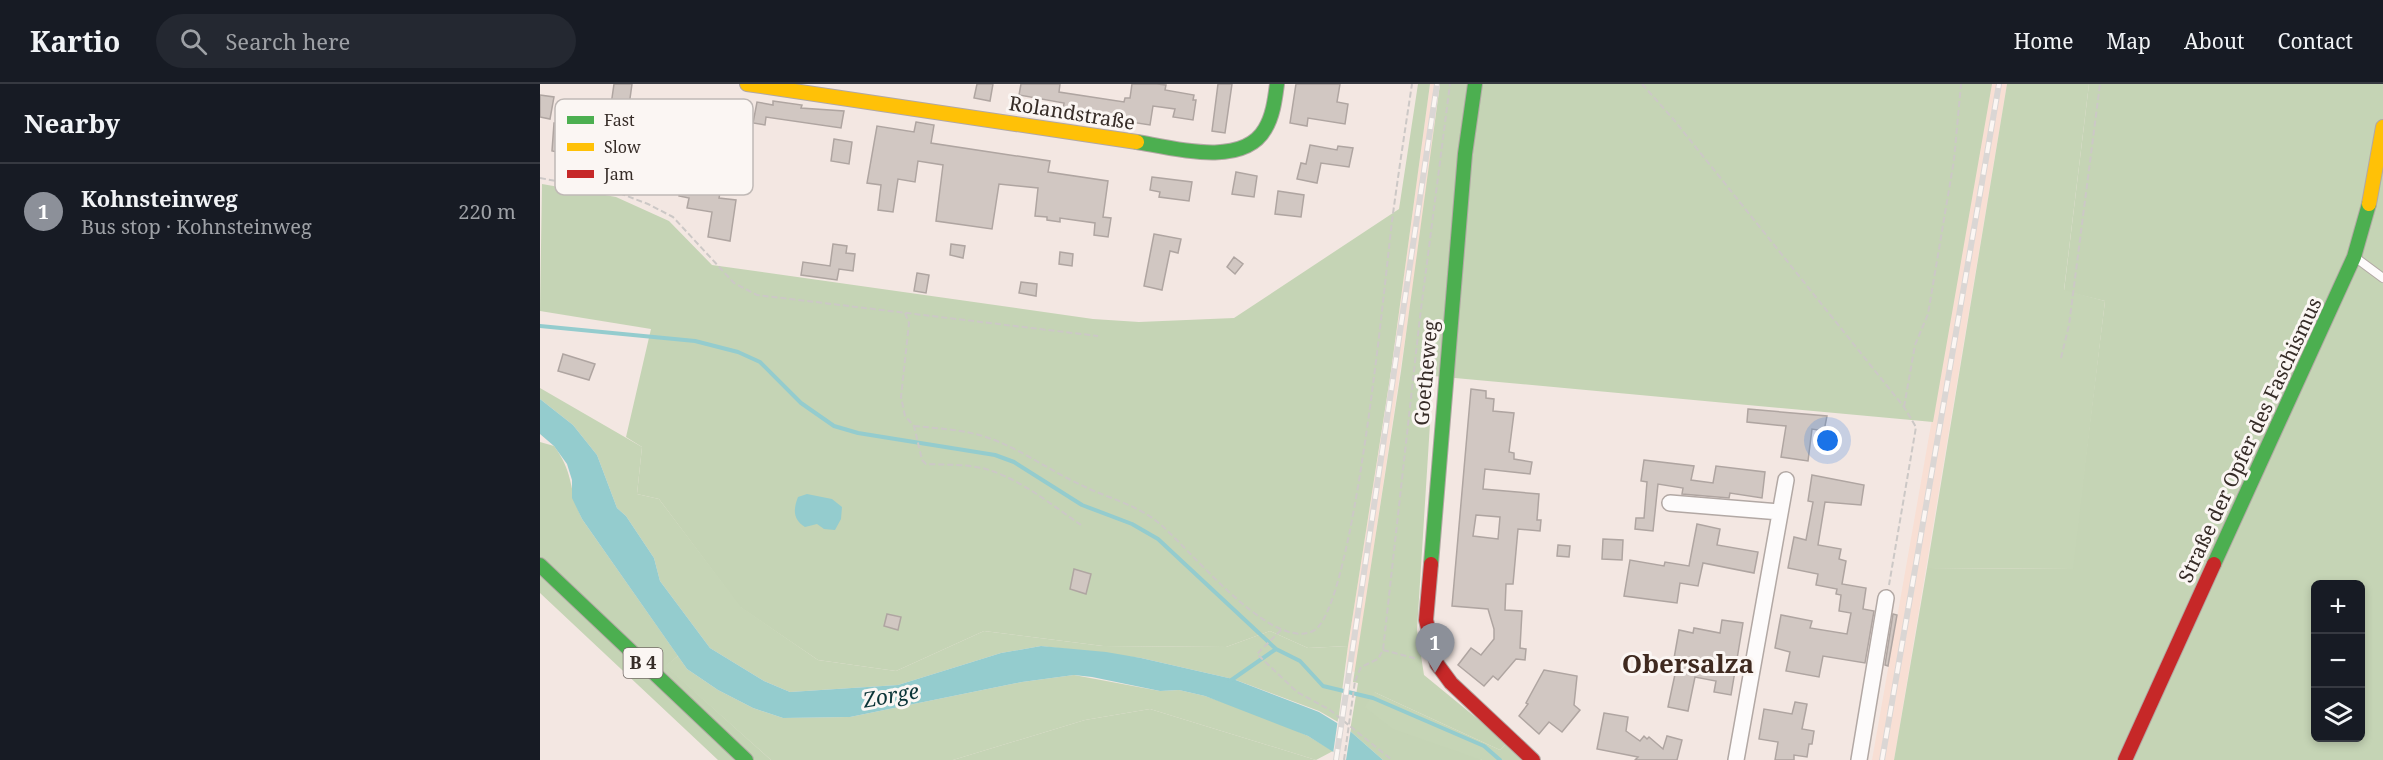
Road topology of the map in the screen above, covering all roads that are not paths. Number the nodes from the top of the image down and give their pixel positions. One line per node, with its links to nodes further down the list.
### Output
1 (747, 84): 2 (street, Rolandstraße)
2 (1277, 84)
3 (1475, 84): 13 (street, Goetheweg)
4 (2383, 127): 5 (street, Straße der Opfer des Faschismus)
5 (2354, 257): 6 (lane); 16 (street, Straße der Opfer des Faschismus)
6 (2383, 278)
7 (1786, 480): 9 (street)
8 (1670, 503): 9 (street)
9 (1780, 512): 14 (street)
10 (540, 565): 12 (street, B 4)
11 (1886, 598): 15 (street)
12 (746, 760)
13 (1533, 760)
14 (1736, 760)
15 (1859, 760)
16 (2125, 760)

